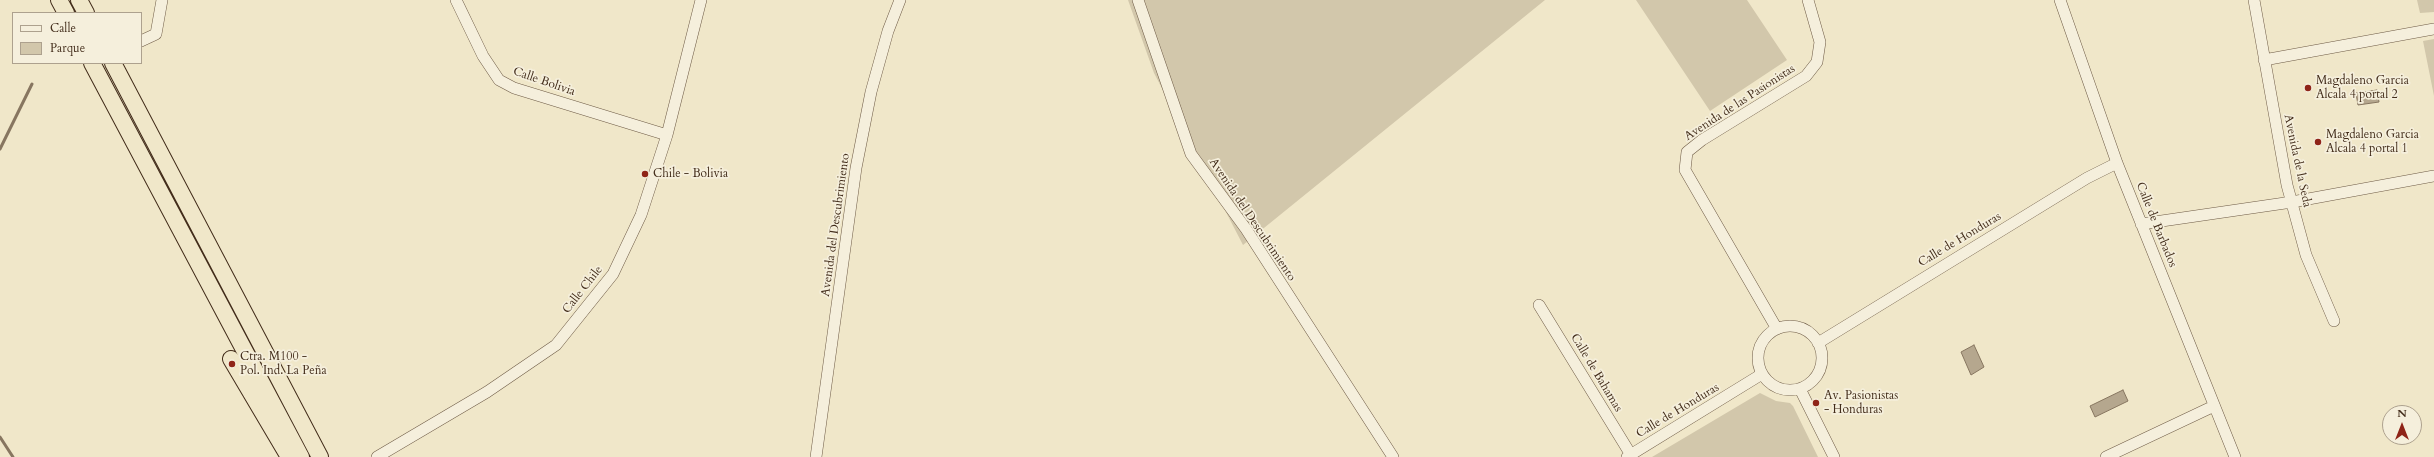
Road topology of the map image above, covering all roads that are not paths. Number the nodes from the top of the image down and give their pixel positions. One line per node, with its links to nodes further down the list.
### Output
1 (59, 0): 11 (highway)
2 (79, 0): 12 (highway)
3 (162, 0): 14 (street)
4 (456, 0): 18 (street, Calle Bolivia)
5 (701, 0): 18 (street, Calle Chile)
6 (900, 0): 36 (street, Avenida del Descubrimiento)
7 (1138, 0): 37 (street, Avenida del Descubrimiento)
8 (1808, 0): 25 (street, Avenida de las Pasionistas)
9 (2060, 0): 19 (street, Calle de Barbados)
10 (2254, 0): 15 (street, Avenida de la Seda)
11 (65, 12)
12 (85, 12)
13 (2434, 29): 15 (street)
14 (142, 41)
15 (2264, 60): 21 (street, Avenida de la Seda)
16 (93, 64): 33 (highway)
17 (114, 64): 34 (highway)
18 (667, 135): 35 (street, Calle Chile)
19 (2117, 163): 22 (street, Calle de Barbados); 26 (street, Calle de Honduras)
20 (2434, 176): 21 (street)
21 (2292, 202): 22 (street); 24 (street, Avenida de la Seda)
22 (2141, 224): 30 (street, Calle de Barbados)
23 (1539, 305): 31 (street, Calle de Bahamas)
24 (2334, 321)
25 (1777, 329): 26 (street); 28 (street)
26 (1818, 343): 29 (street)
27 (231, 359): 32 (highway)
28 (1762, 374): 29 (street); 31 (street, Calle de Honduras)
29 (1800, 389): 38 (street)
30 (2214, 406): 39 (street); 40 (street, Calle de Barbados)
31 (1629, 456)
32 (289, 457)
33 (301, 457)
34 (320, 457)
35 (377, 457)
36 (816, 457)
37 (1393, 457)
38 (1834, 457)
39 (2106, 457)
40 (2235, 457)

